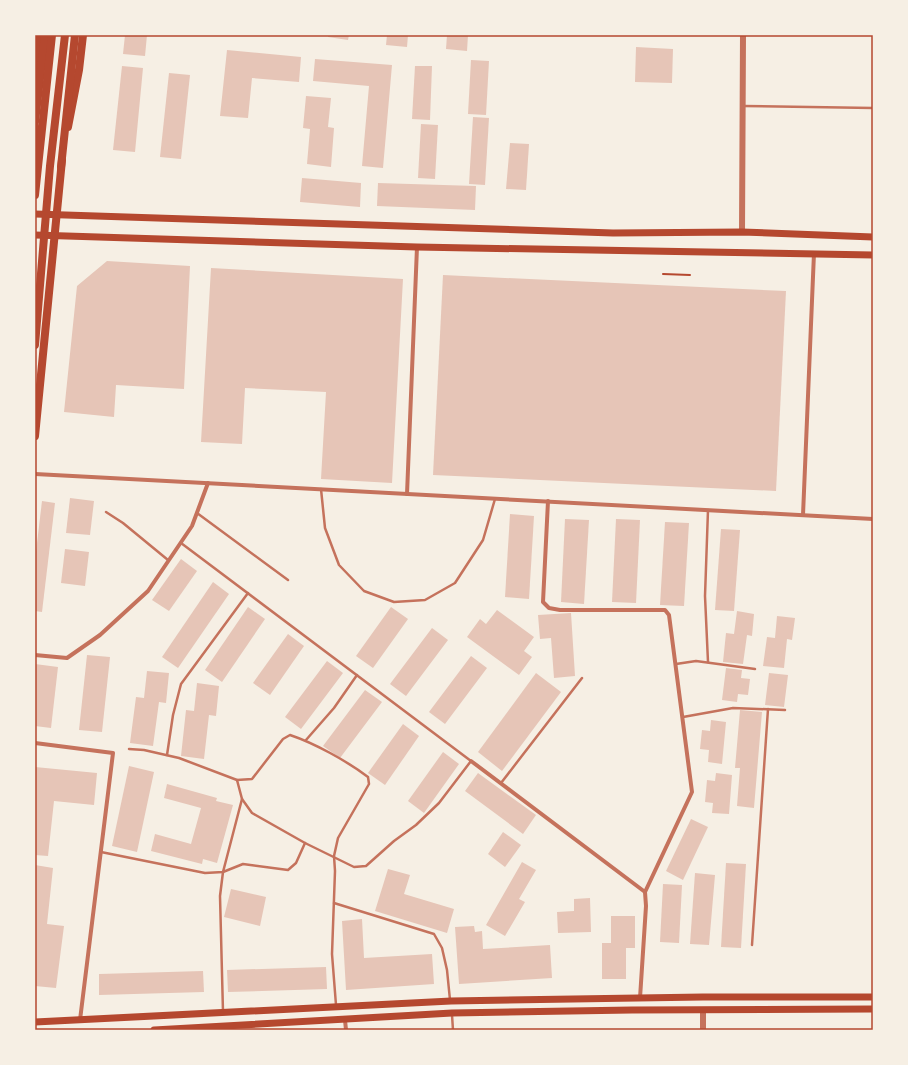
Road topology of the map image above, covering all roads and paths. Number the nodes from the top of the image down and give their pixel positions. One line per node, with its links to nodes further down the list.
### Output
1 (39, 35): 8 (main road)
2 (45, 35): 11 (main road)
3 (52, 35): 13 (main road)
4 (65, 35): 27 (main road)
5 (75, 35): 14 (main road)
6 (83, 35): 14 (main road)
7 (743, 35): 9 (street)
8 (35, 74)
9 (743, 106): 10 (lane); 18 (street)
10 (873, 108)
11 (35, 122)
12 (35, 126): 13 (main road)
13 (38, 165): 15 (main road)
14 (61, 167): 17 (main road)
15 (35, 195)
16 (35, 214): 17 (main road)
17 (57, 216): 18 (main road); 20 (main road)
18 (742, 232): 21 (main road)
19 (35, 235): 20 (main road)
20 (55, 237): 22 (main road); 28 (main road)
21 (873, 237)
22 (417, 247): 23 (main road); 32 (street)
23 (814, 253): 24 (main road); 38 (street)
24 (873, 255)
25 (663, 274): 26 (path)
26 (690, 275)
27 (35, 345)
28 (35, 436)
29 (35, 474): 30 (street)
30 (208, 483): 31 (street); 37 (street)
31 (321, 489): 32 (street); 33 (lane)
32 (407, 494): 33 (street)
33 (495, 498): 34 (street)
34 (548, 501): 35 (street); 46 (street)
35 (708, 510): 38 (street); 45 (lane)
36 (106, 512): 41 (lane)
37 (197, 513): 40 (street); 42 (lane)
38 (803, 515): 39 (street)
39 (873, 518)
40 (181, 543): 41 (street); 43 (lane)
41 (169, 560): 44 (street)
42 (288, 580)
43 (248, 593): 48 (lane); 56 (lane)
44 (35, 655)
45 (708, 662): 46 (lane); 47 (lane)
46 (676, 664): 52 (street)
47 (755, 669)
48 (357, 675): 53 (lane); 57 (lane)
49 (582, 678): 59 (lane)
50 (768, 709): 51 (lane); 52 (lane); 67 (lane)
51 (785, 710)
52 (682, 718): 65 (street)
53 (306, 740): 58 (lane); 63 (lane)
54 (35, 743): 62 (street)
55 (129, 749): 56 (lane)
56 (167, 755): 58 (lane)
57 (471, 760): 59 (street); 63 (lane)
58 (237, 780): 60 (lane)
59 (501, 783): 65 (street)
60 (242, 799): 61 (lane); 64 (lane)
61 (305, 843): 63 (lane); 64 (lane)
62 (100, 852): 64 (lane); 76 (street)
63 (334, 856): 66 (lane)
64 (223, 872): 74 (lane)
65 (645, 892): 69 (street)
66 (334, 903): 70 (lane); 71 (lane)
67 (752, 945)
68 (873, 997): 69 (main road)
69 (640, 998): 70 (main road)
70 (450, 1001): 71 (main road)
71 (336, 1007): 74 (main road)
72 (873, 1009): 73 (main road)
73 (703, 1010): 75 (main road); 82 (street)
74 (223, 1012): 76 (main road)
75 (452, 1013): 77 (main road); 81 (lane)
76 (80, 1020): 78 (main road)
77 (345, 1020): 79 (main road); 80 (street)
78 (35, 1021)
79 (154, 1030)
80 (346, 1030)
81 (453, 1030)
82 (703, 1030)

